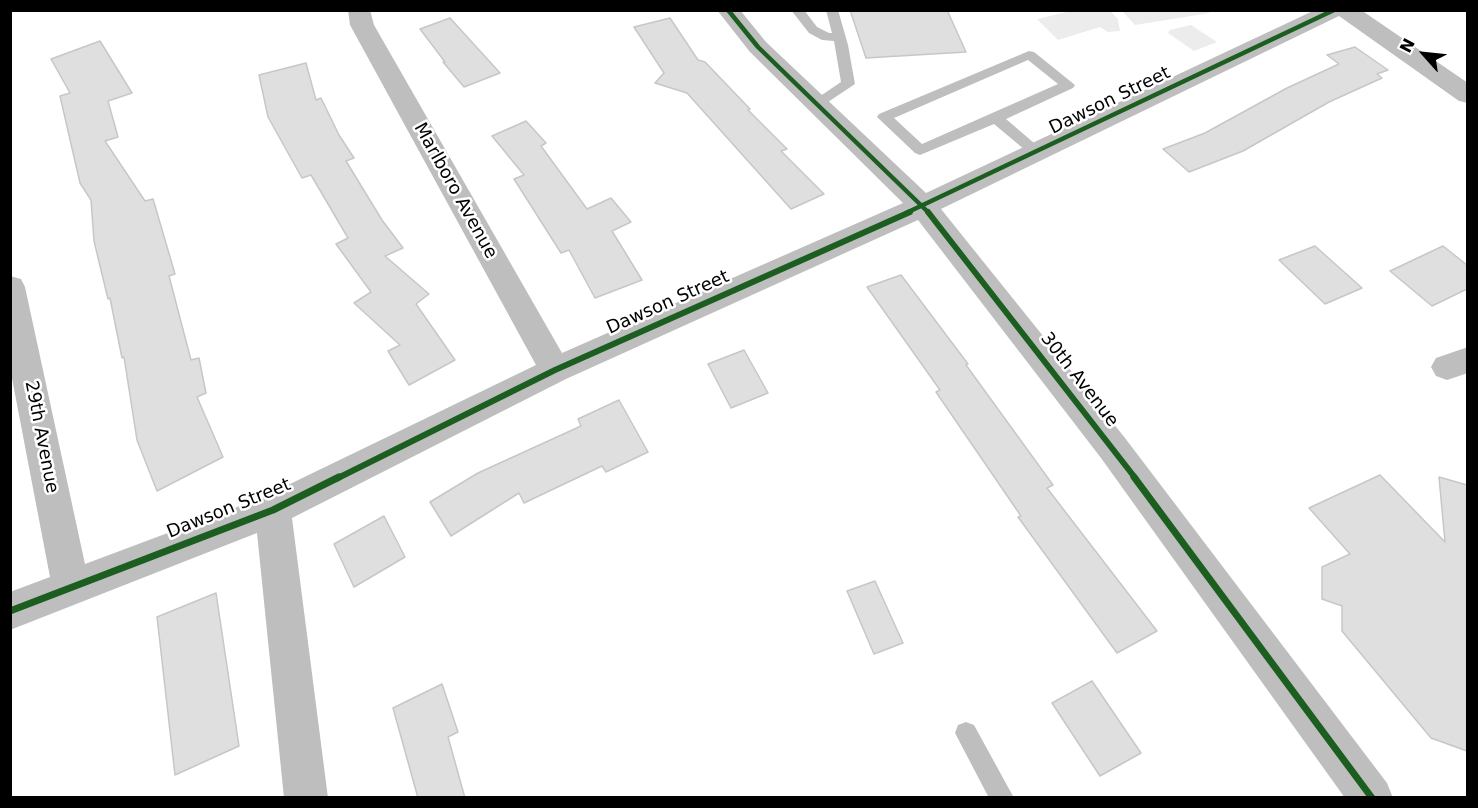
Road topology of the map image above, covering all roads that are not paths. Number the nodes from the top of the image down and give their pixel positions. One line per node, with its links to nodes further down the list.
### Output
1 (360, 10): 14 (street, Marlboro Avenue)
2 (728, 10): 9 (street, 30th Avenue)
3 (797, 10): 7 (lane)
4 (832, 10): 7 (lane)
5 (1334, 10): 11 (street, Dawson Street)
6 (1345, 10): 8 (street)
7 (840, 37): 9 (lane)
8 (1467, 95)
9 (817, 103): 12 (street, 30th Avenue)
10 (996, 118): 10 (lane); 11 (lane)
11 (1036, 152): 12 (street, Dawson Street)
12 (923, 206): 14 (street, Dawson Street); 21 (street, 30th Avenue)
13 (10, 287): 16 (street, 29th Avenue)
14 (555, 370): 15 (street, Dawson Street)
15 (273, 510): 16 (street, Dawson Street); 19 (street)
16 (71, 586): 17 (street, Dawson Street)
17 (10, 611)
18 (966, 733): 20 (lane)
19 (306, 798)
20 (1002, 798)
21 (1371, 798)

